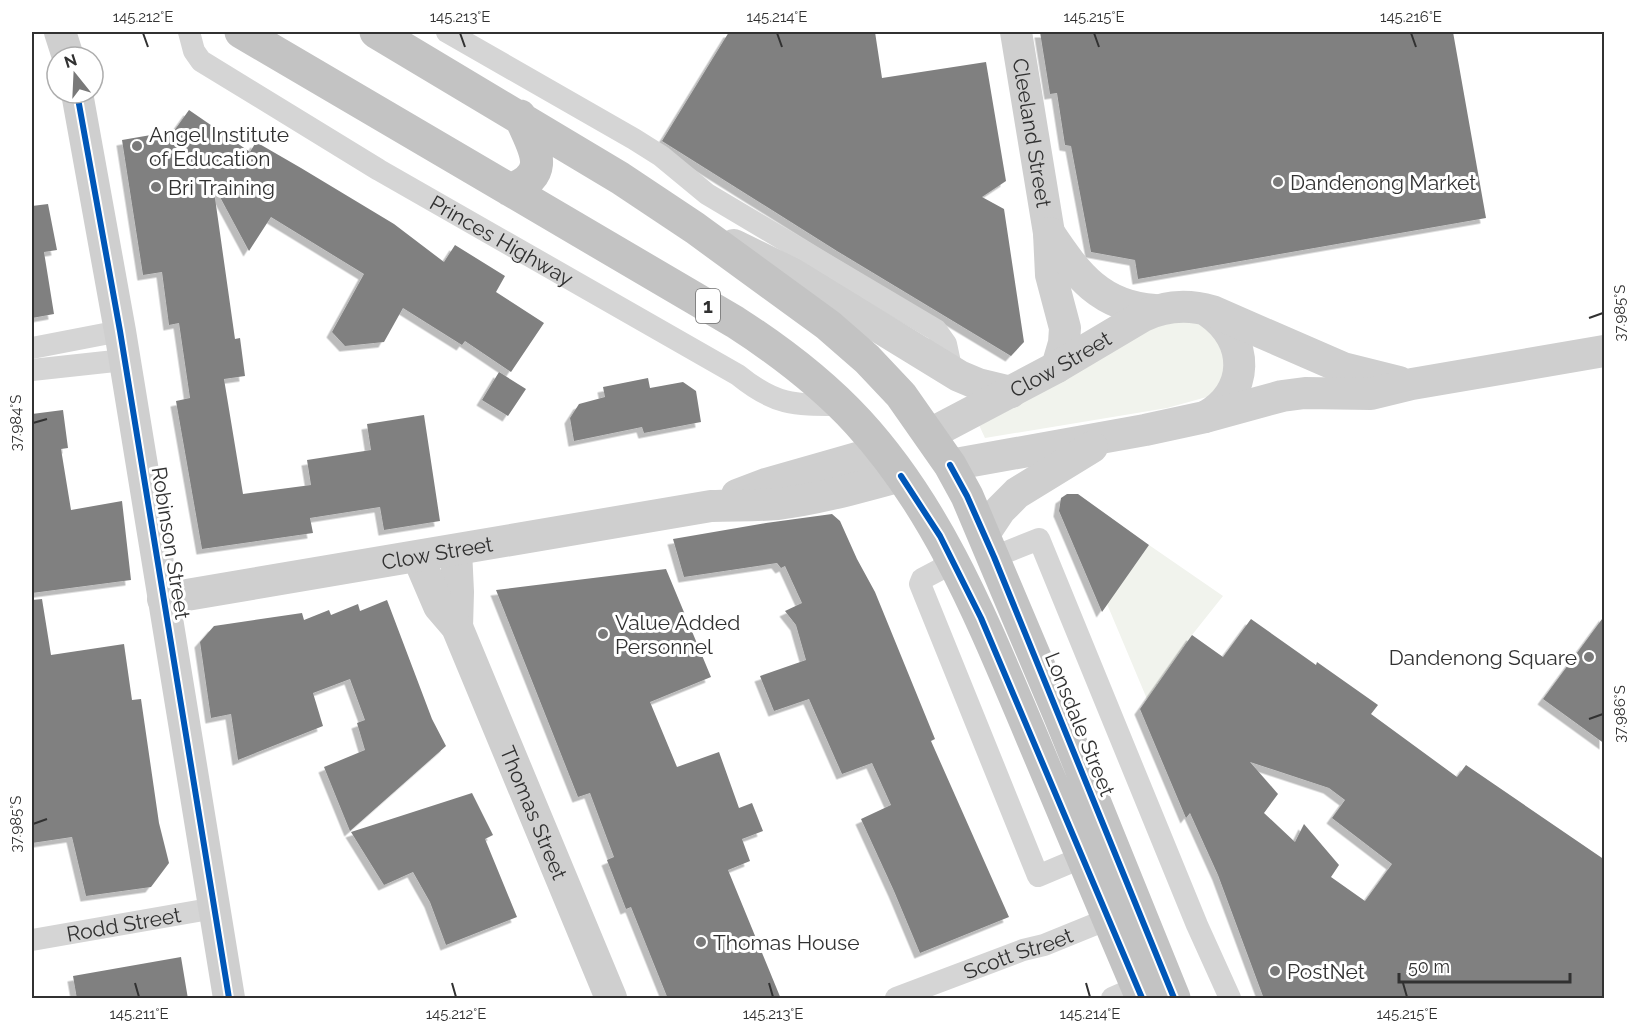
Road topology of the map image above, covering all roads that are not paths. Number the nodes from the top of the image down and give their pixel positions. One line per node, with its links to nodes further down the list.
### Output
1 (189, 32): 21 (street, Princes Highway)
2 (241, 32): 8 (highway, 1)
3 (376, 32): 7 (highway)
4 (447, 32): 18 (street)
5 (1016, 32): 10 (main road, Cleeland Street)
6 (79, 105): 13 (main road, Robinson Street)
7 (520, 116): 8 (highway); 9 (highway)
8 (510, 190): 21 (highway, 1)
9 (695, 228): 18 (main road); 23 (highway)
10 (1049, 233): 12 (main road, Cleeland Street); 16 (main road, Cleeland Street)
11 (1200, 308): 12 (main road, Clow Street); 19 (main road, Clow Street); 22 (main road)
12 (1155, 310): 16 (main road, Clow Street)
13 (122, 345): 14 (street); 17 (street); 31 (main road, Robinson Street)
14 (32, 348)
15 (1605, 351): 19 (main road, Clow Street)
16 (1058, 367): 20 (main road, Clow Street)
17 (32, 370)
18 (952, 372): 20 (main road)
19 (1412, 384): 22 (main road, Clow Street)
20 (1011, 392): 23 (main road, Clow Street)
21 (842, 405): 25 (highway, 1)
22 (1205, 417): 24 (main road, Clow Street)
23 (930, 434): 25 (highway, Clow Street); 26 (highway, Lonsdale Street)
24 (1108, 438): 26 (main road, Clow Street); 27 (main road)
25 (891, 464): 26 (highway, Clow Street); 28 (main road, Clow Street); 29 (highway, 1)
26 (950, 465): 27 (highway, Lonsdale Street)
27 (989, 545): 41 (highway, Lonsdale Street); 42 (street, Lonsdale Street)
28 (456, 550): 30 (main road, Clow Street); 32 (main road, Thomas Street)
29 (950, 553): 33 (highway, 1); 33 (street)
30 (418, 557): 31 (main road, Clow Street); 32 (main road, Thomas Street)
31 (163, 599): 34 (main road, Robinson Street)
32 (457, 627): 39 (main road, Thomas Street)
33 (1083, 856): 35 (highway, 1)
34 (215, 908): 36 (street, Rodd Street); 38 (main road, Robinson Street)
35 (1108, 919): 37 (highway, 1); 40 (street, Scott Street)
36 (32, 940)
37 (1130, 995)
38 (229, 999)
39 (611, 999)
40 (896, 999)
41 (1174, 999)
42 (1230, 999)

